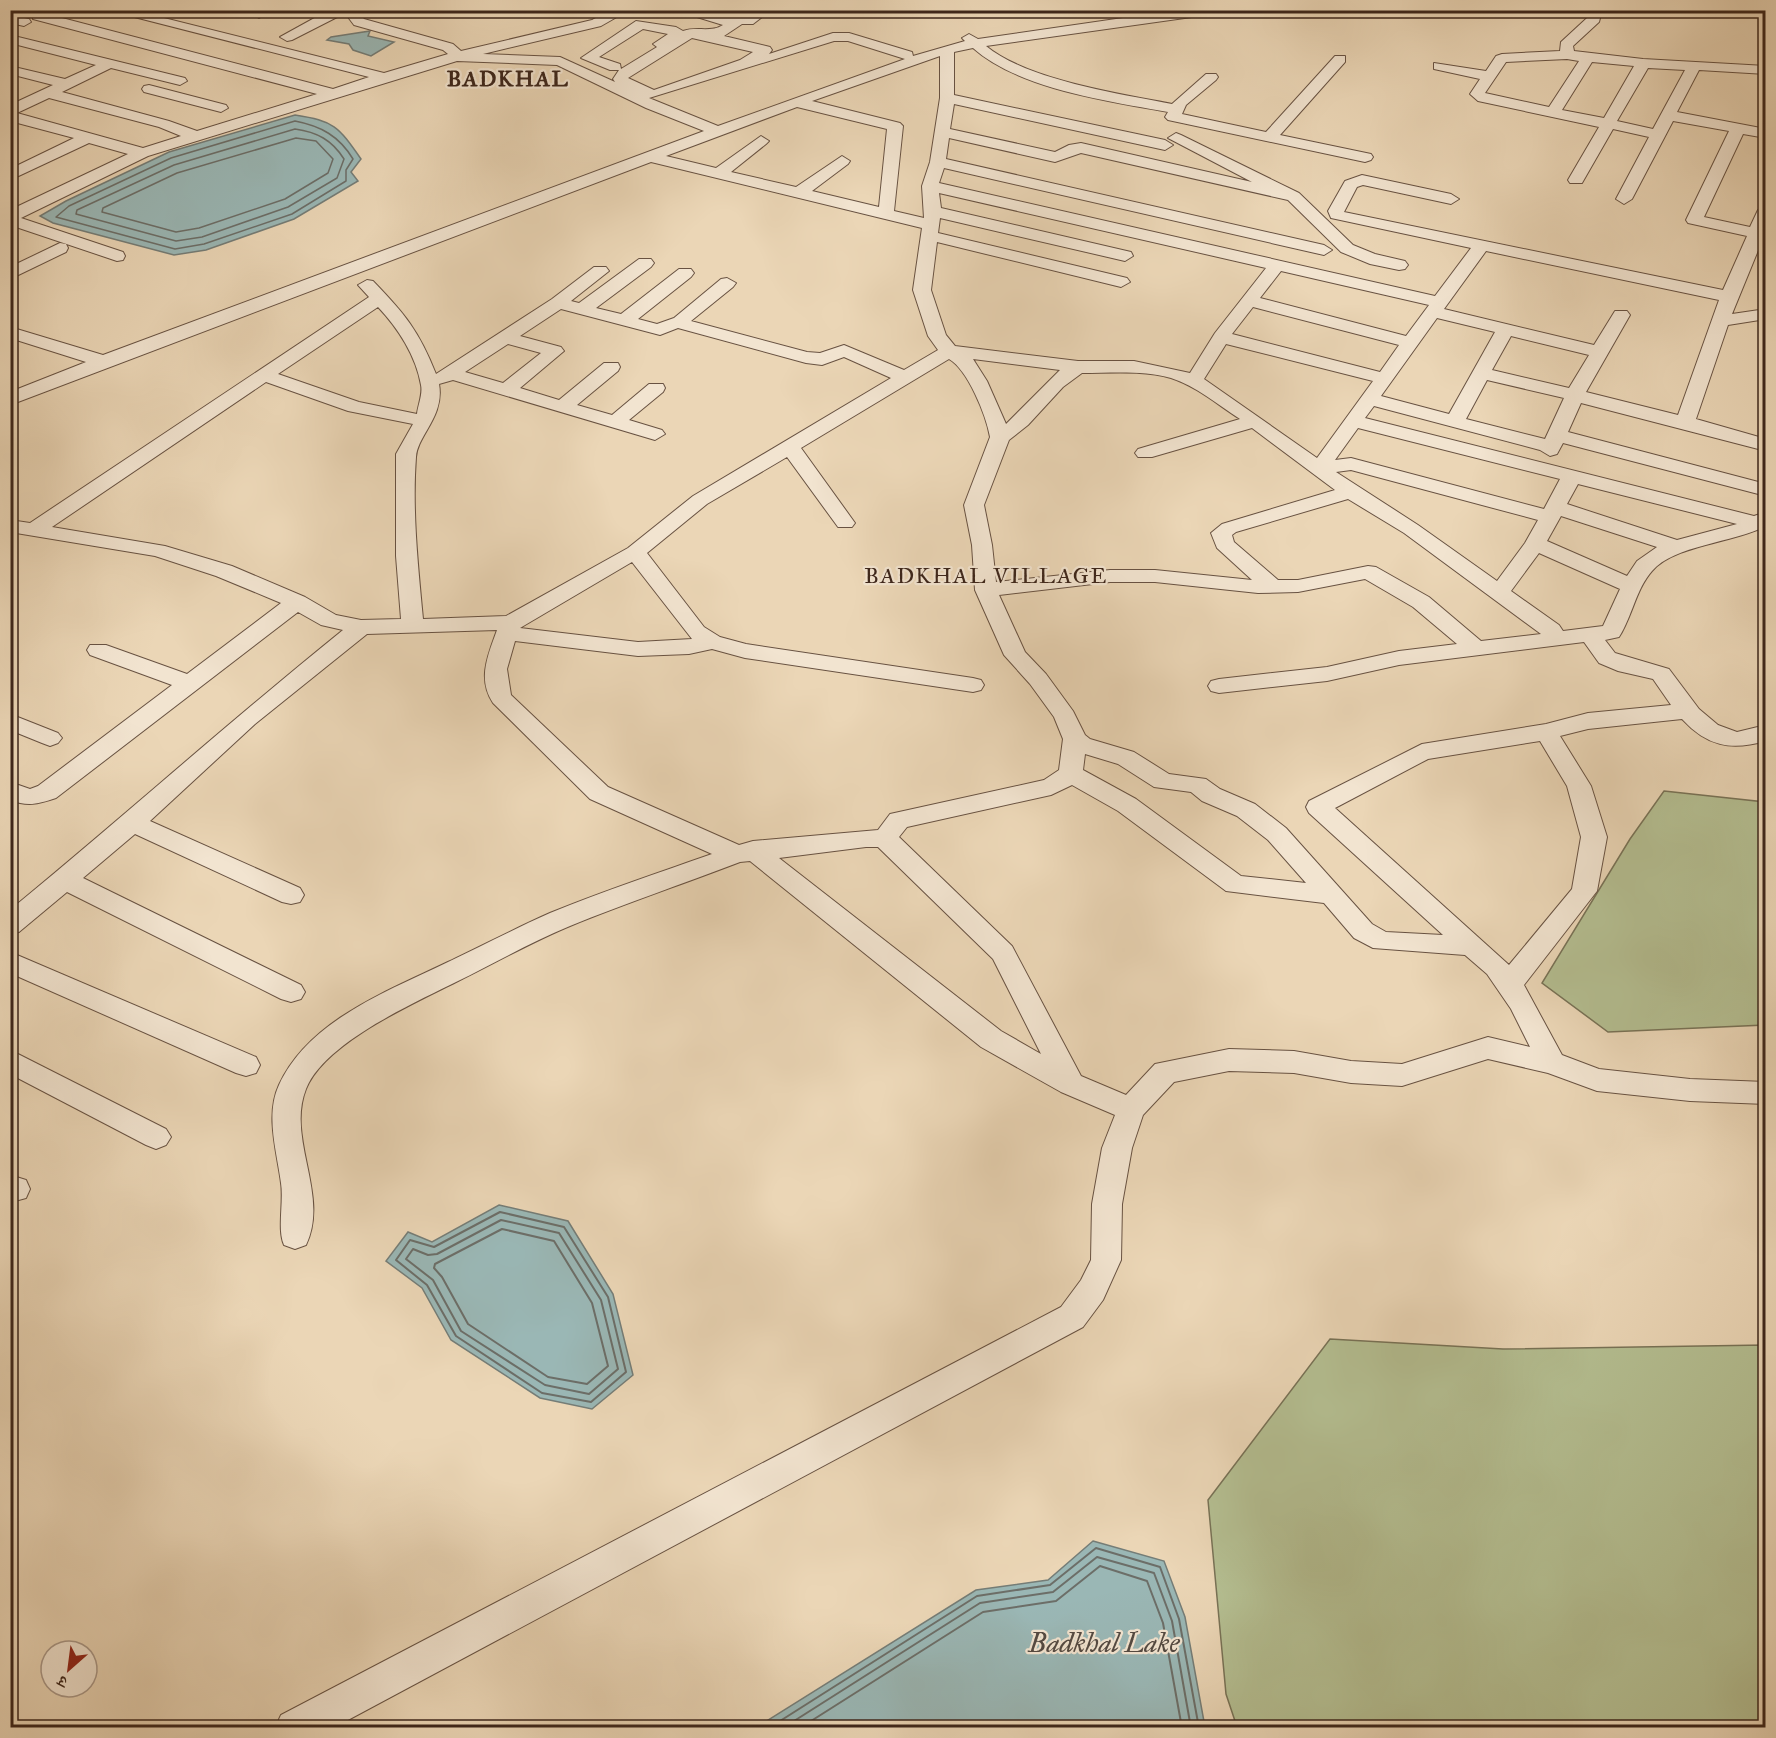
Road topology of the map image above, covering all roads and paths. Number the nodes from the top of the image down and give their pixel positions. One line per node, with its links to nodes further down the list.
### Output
1 (54, 10): 13 (street)
2 (112, 10): 39 (street)
3 (340, 10): 19 (street)
4 (350, 10): 26 (street)
5 (576, 10): 14 (street)
6 (680, 10): 12 (street)
7 (701, 10): 8 (street)
8 (765, 10)
9 (1166, 10): 18 (street)
10 (1213, 10): 18 (street)
11 (1595, 10): 24 (street)
12 (659, 15)
13 (38, 16): 15 (street); 47 (street)
14 (609, 17): 21 (street); 26 (street)
15 (17, 21): 16 (street)
16 (10, 29)
17 (10, 39): 29 (street)
18 (971, 41): 20 (street); 23 (street); 56 (street)
19 (309, 42)
20 (948, 49): 49 (street); 51 (street)
21 (567, 53): 26 (street); 41 (street)
22 (653, 55): 42 (street); 42 (street); 42 (street)
23 (907, 55): 42 (street); 64 (street)
24 (1566, 55): 25 (street); 38 (street)
25 (1589, 56): 30 (street); 58 (street)
26 (460, 57): 33 (street)
27 (1340, 59): 68 (street)
28 (385, 60): 33 (street)
29 (111, 63): 37 (street); 43 (street)
30 (1643, 63): 32 (street); 62 (street)
31 (1439, 66): 38 (street)
32 (1694, 66): 36 (street); 59 (street)
33 (417, 67): 39 (street)
34 (615, 67): 34 (street); 41 (street)
35 (10, 70): 44 (street)
36 (1766, 70)
37 (89, 73): 44 (street); 55 (street)
38 (1489, 76): 54 (street)
39 (385, 77): 47 (street)
40 (1211, 77): 56 (street)
41 (598, 79): 53 (street)
42 (705, 79): 53 (street)
43 (231, 82)
44 (66, 84): 45 (street)
45 (48, 93): 50 (street); 67 (street)
46 (274, 94): 52 (street)
47 (336, 94): 52 (street)
48 (10, 95): 50 (street)
49 (947, 98): 71 (street); 86 (street)
50 (31, 101): 57 (street)
51 (796, 102): 64 (street); 91 (street)
52 (307, 103): 67 (street)
53 (647, 103): 64 (street)
54 (1516, 105): 58 (street); 61 (street)
55 (221, 108)
56 (1176, 109): 68 (street)
57 (10, 111)
58 (1553, 112): 62 (street)
59 (1666, 115): 63 (street); 65 (street)
60 (10, 116): 69 (street)
61 (1505, 123)
62 (1608, 124): 65 (street); 82 (street)
63 (1738, 129): 66 (street); 94 (street)
64 (701, 131): 74 (street); 127 (street)
65 (1657, 134): 88 (street)
66 (1766, 134)
67 (195, 136): 72 (street)
68 (1270, 137): 75 (street)
69 (87, 138): 72 (street); 76 (street)
70 (761, 141): 79 (street)
71 (940, 146): 78 (street); 83 (street); 86 (street); 97 (street)
72 (144, 153): 81 (street)
73 (20, 154): 76 (street)
74 (651, 157): 79 (street); 103 (street)
75 (1365, 157)
76 (41, 160): 80 (street); 81 (street)
77 (842, 161): 84 (street)
78 (1070, 173)
79 (718, 174): 84 (street)
80 (10, 175)
81 (89, 177): 89 (street)
82 (1576, 180)
83 (930, 186): 93 (street); 101 (street)
84 (800, 193): 91 (street)
85 (20, 196): 89 (street)
86 (1293, 196): 102 (street)
87 (1451, 199): 95 (street)
88 (1624, 199)
89 (38, 202): 92 (street)
90 (1766, 210): 94 (street)
91 (886, 214): 93 (street)
92 (10, 219): 98 (street)
93 (931, 224): 99 (street); 107 (street); 125 (street)
94 (1759, 230): 109 (street)
95 (1481, 246): 109 (street); 113 (street)
96 (60, 248): 106 (street)
97 (1324, 250)
98 (117, 255)
99 (1125, 256)
100 (645, 263): 114 (street)
101 (1276, 266): 111 (street); 113 (street)
102 (1400, 266)
103 (352, 269): 110 (street); 127 (street)
104 (600, 271): 112 (street)
105 (685, 273): 117 (street)
106 (10, 274)
107 (1120, 282)
108 (727, 283): 119 (street)
109 (1729, 297): 118 (street)
110 (379, 298): 132 (street); 137 (street)
111 (1249, 301): 123 (street); 124 (street)
112 (558, 303): 114 (street); 122 (street)
113 (1437, 308): 120 (street); 124 (street)
114 (581, 310): 117 (street)
115 (1766, 314): 118 (street)
116 (1621, 315): 126 (street)
117 (624, 321): 119 (street)
118 (1720, 321): 149 (street)
119 (678, 323): 133 (street)
120 (1505, 330): 126 (street); 131 (street)
121 (10, 332): 127 (street)
122 (504, 337): 130 (street); 139 (street)
123 (1221, 337): 134 (street); 135 (street)
124 (1411, 343): 134 (street)
125 (948, 351): 129 (street); 133 (street); 152 (street)
126 (1599, 352): 140 (street)
127 (95, 359): 136 (street); 141 (street)
128 (611, 367): 143 (street)
129 (1078, 367): 135 (street); 152 (street)
130 (450, 373): 137 (street); 139 (street)
131 (1482, 373): 140 (street); 147 (street)
132 (263, 375): 144 (street); 167 (street)
133 (907, 378): 155 (street)
134 (1385, 379): 142 (street)
135 (1194, 381): 145 (street)
136 (10, 387)
137 (431, 387): 144 (street)
138 (656, 388): 148 (street)
139 (506, 390): 143 (street)
140 (1575, 395): 149 (street); 153 (street)
141 (10, 399)
142 (1370, 399): 146 (street); 147 (street)
143 (562, 407): 148 (street)
144 (425, 421): 176 (street)
145 (1255, 421): 156 (street); 157 (street)
146 (1355, 421): 157 (street); 158 (street)
147 (1455, 421): 153 (street)
148 (615, 422): 151 (street)
149 (1685, 422): 150 (street)
150 (1719, 433): 154 (street); 159 (street)
151 (655, 434)
152 (1000, 437): 173 (street)
153 (1554, 441): 158 (street); 159 (street)
154 (1766, 445)
155 (789, 446): 165 (street); 170 (street)
156 (1145, 453)
157 (1319, 468): 162 (street); 163 (street)
158 (1542, 469): 160 (street)
159 (1706, 472): 161 (street)
160 (1572, 476): 163 (street); 164 (street)
161 (1766, 490)
162 (1350, 492): 172 (street); 174 (street)
163 (1552, 512): 168 (street); 169 (street)
164 (1761, 521): 169 (street)
165 (845, 523)
166 (10, 526): 167 (street)
167 (33, 530): 175 (street)
168 (1535, 544): 171 (street); 174 (street)
169 (1680, 548): 171 (street)
170 (635, 552): 178 (street); 181 (street)
171 (1632, 586): 179 (street)
172 (1273, 587): 173 (street); 182 (street)
173 (986, 590): 192 (street)
174 (1499, 592): 180 (street)
175 (297, 602): 177 (street); 184 (street)
176 (412, 625): 177 (street); 178 (street)
177 (362, 627): 195 (street)
178 (510, 628): 181 (street); 197 (street)
179 (1589, 634): 180 (street); 187 (street)
180 (1556, 638): 182 (street)
181 (712, 642): 185 (street)
182 (1476, 648): 186 (street)
183 (98, 650): 184 (street)
184 (188, 683): 194 (street)
185 (973, 685)
186 (1219, 686)
187 (1687, 711): 189 (street); 190 (street)
188 (10, 721): 191 (street)
189 (1545, 732): 202 (street); 204 (street)
190 (1766, 733)
191 (50, 738)
192 (1075, 739): 193 (street); 200 (street)
193 (1071, 774): 196 (street); 200 (street)
194 (10, 790)
195 (132, 823): 198 (street); 199 (street)
196 (885, 839): 197 (street); 209 (street)
197 (745, 852): 209 (street); 213 (street)
198 (63, 879): 201 (street); 205 (street)
199 (291, 895)
200 (1332, 895): 202 (street)
201 (10, 925)
202 (1472, 946): 204 (street)
203 (10, 962): 208 (street)
204 (1509, 984): 207 (street)
205 (291, 992)
206 (10, 1061): 212 (street)
207 (1552, 1063): 210 (street); 211 (street)
208 (246, 1065)
209 (1071, 1084): 211 (street)
210 (1766, 1093)
211 (1131, 1108): 214 (street)
212 (156, 1137)
213 (295, 1236)
214 (294, 1728)

